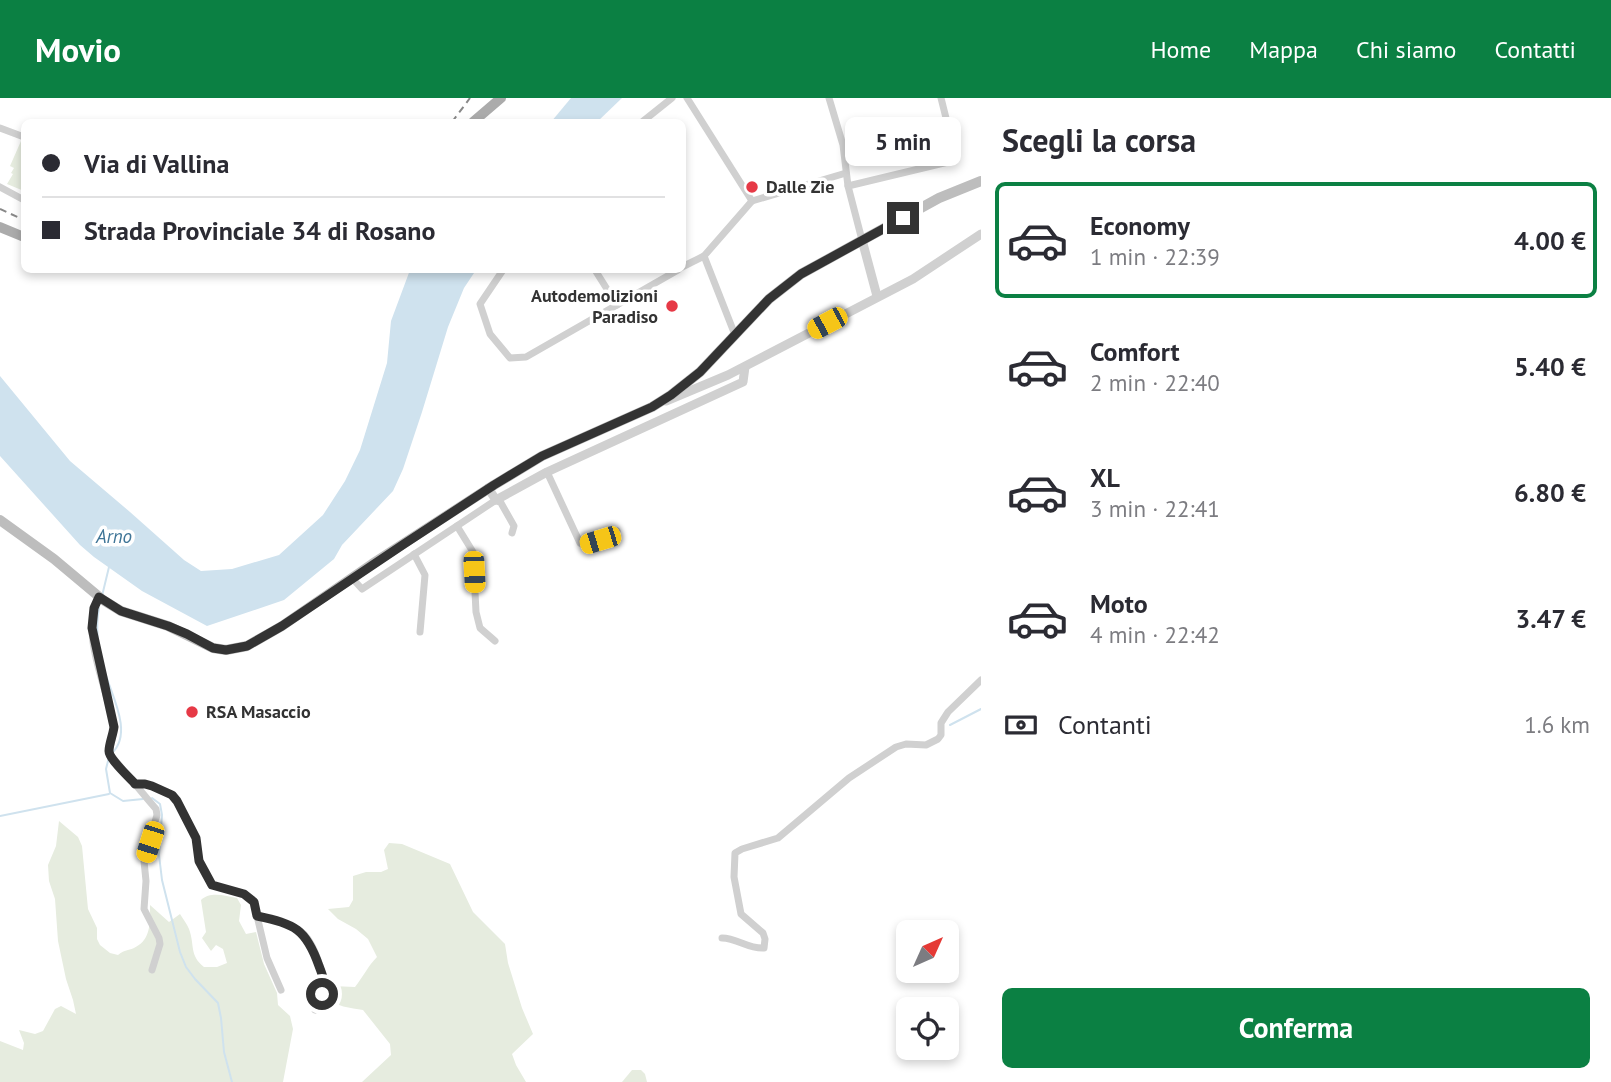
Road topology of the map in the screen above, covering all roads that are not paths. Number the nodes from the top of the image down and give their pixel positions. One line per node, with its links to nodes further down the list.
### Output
1 (500, 98): 6 (main road)
2 (673, 98): 7 (street)
3 (687, 98): 15 (street)
4 (829, 98): 10 (street)
5 (940, 98): 12 (street)
6 (476, 119)
7 (646, 119)
8 (0, 128): 9 (street)
9 (21, 136)
10 (846, 173): 12 (street); 15 (street)
11 (981, 181): 19 (main road)
12 (848, 186): 19 (street)
13 (0, 187): 14 (street)
14 (21, 198)
15 (752, 201): 20 (street)
16 (0, 227): 18 (main road)
17 (981, 234): 25 (street)
18 (21, 236)
19 (862, 240): 25 (street); 27 (main road)
20 (704, 256): 21 (street); 27 (street)
21 (686, 265)
22 (501, 273): 26 (street)
23 (597, 273): 26 (street)
24 (671, 273): 26 (street)
25 (877, 296): 28 (street)
26 (617, 305)
27 (735, 335): 29 (main road)
28 (745, 367): 29 (street); 30 (street)
29 (652, 407): 31 (main road)
30 (547, 472): 32 (street); 35 (street)
31 (488, 488): 32 (street); 38 (main road)
32 (496, 500): 34 (street); 36 (street)
33 (0, 520): 39 (main road)
34 (457, 526): 37 (street); 41 (street)
35 (617, 531)
36 (512, 533)
37 (414, 554): 38 (street); 40 (street)
38 (352, 578): 39 (main road)
39 (101, 598): 43 (street)
40 (420, 632)
41 (495, 641)
42 (981, 680): 45 (street)
43 (135, 784): 44 (street); 46 (street)
44 (257, 916): 47 (street); 48 (street)
45 (722, 938)
46 (152, 970)
47 (281, 990)
48 (315, 1010)

